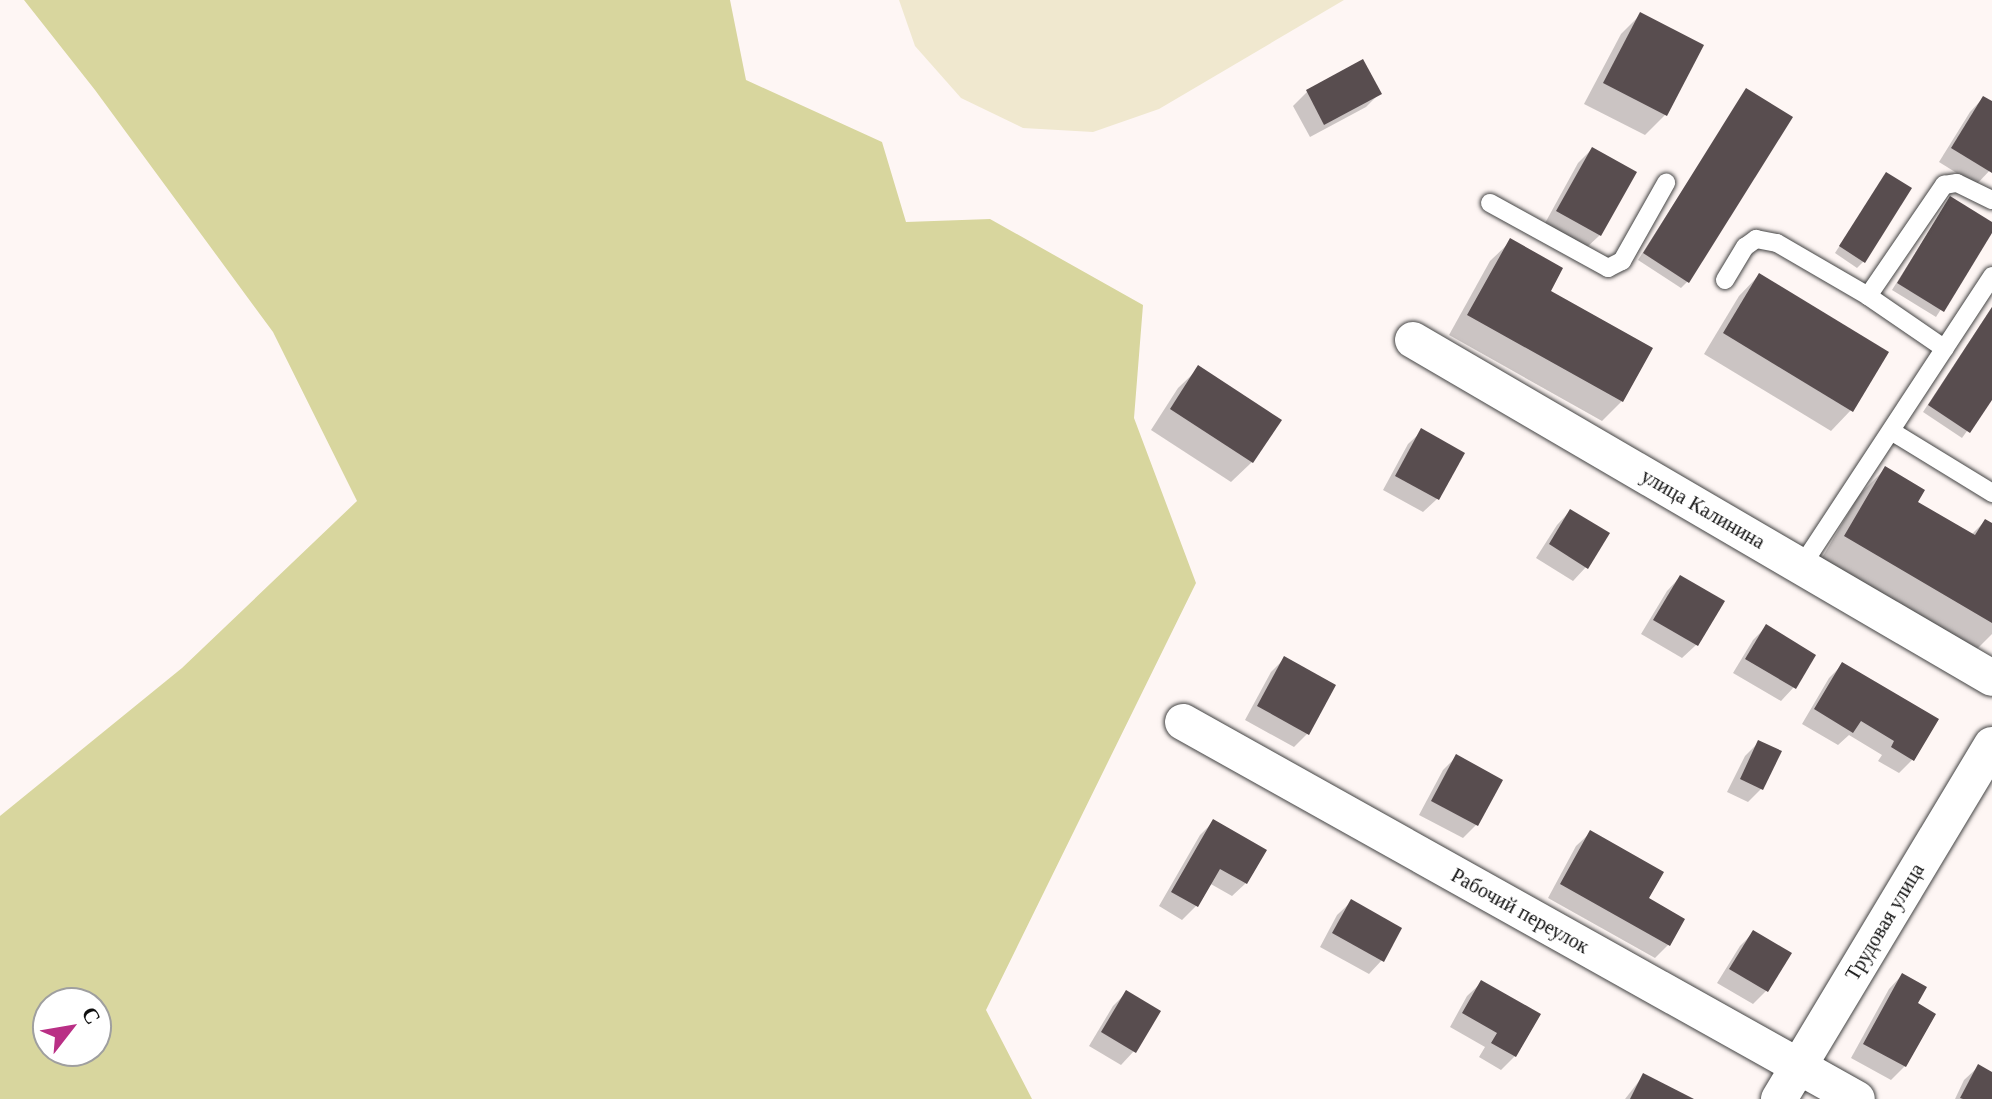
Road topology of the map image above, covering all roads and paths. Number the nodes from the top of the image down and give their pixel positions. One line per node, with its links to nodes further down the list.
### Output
1 (1666, 183): 3 (lane)
2 (1992, 200): 6 (lane)
3 (1490, 203)
4 (1992, 276): 8 (lane)
5 (1725, 280): 6 (lane)
6 (1868, 296): 8 (lane)
7 (1413, 340): 11 (street, улица Калинина)
8 (1945, 349): 9 (lane)
9 (1891, 431): 10 (lane); 11 (lane)
10 (1992, 493)
11 (1801, 567): 12 (street, улица Калинина)
12 (1992, 678)
13 (1183, 722): 15 (street, Рабочий переулок)
14 (1992, 745): 15 (street, Трудовая улица)
15 (1797, 1066): 16 (street, Трудовая улица); 17 (street, Рабочий переулок)
16 (1779, 1099)
17 (1857, 1099)

